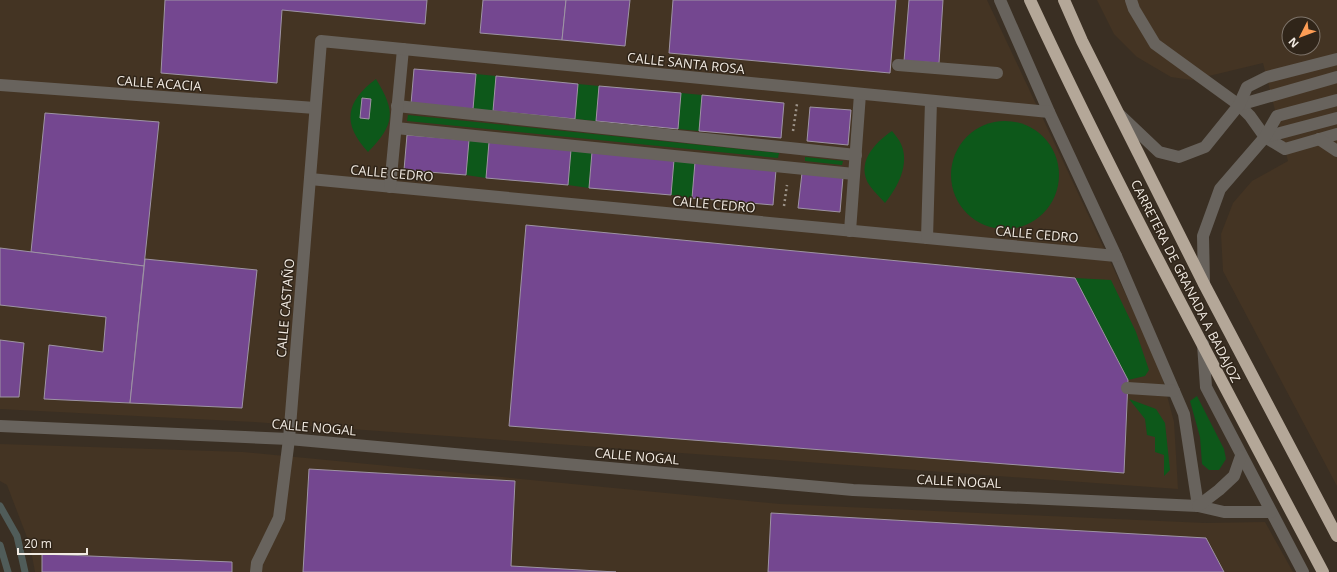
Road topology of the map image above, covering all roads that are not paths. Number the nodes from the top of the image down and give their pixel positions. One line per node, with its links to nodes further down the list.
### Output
1 (1000, 0): 18 (street)
2 (1030, 0): 34 (highway, CARRETERA DE GRANADA A BADAJOZ)
3 (1064, 0): 19 (highway, CARRETERA DE GRANADA A BADAJOZ)
4 (1131, 0): 15 (street)
5 (321, 41): 6 (street, CALLE SANTA ROSA); 17 (street, CALLE CASTAÑO)
6 (403, 49): 12 (street, CALLE SANTA ROSA); 16 (street)
7 (1337, 60): 15 (street)
8 (898, 65): 9 (street)
9 (997, 73)
10 (1337, 77): 15 (street)
11 (0, 85): 17 (street, CALLE ACACIA)
12 (860, 94): 14 (street, CALLE SANTA ROSA); 26 (street)
13 (1337, 100): 23 (street)
14 (931, 101): 18 (street, CALLE SANTA ROSA); 31 (street)
15 (1239, 105): 19 (street); 23 (street)
16 (397, 106): 21 (street); 26 (street)
17 (316, 108): 28 (street, CALLE CASTAÑO)
18 (1049, 112): 32 (street)
19 (1119, 114): 33 (highway, CARRETERA DE GRANADA A BADAJOZ)
20 (1337, 118): 23 (street)
21 (396, 128): 27 (street); 29 (street)
22 (1337, 134): 24 (street)
23 (1265, 137): 24 (street); 33 (street)
24 (1319, 139): 25 (street)
25 (1337, 151)
26 (856, 155): 27 (street)
27 (854, 174): 30 (street)
28 (310, 179): 29 (street, CALLE CEDRO); 38 (street, CALLE CASTAÑO)
29 (390, 187): 30 (street, CALLE CEDRO)
30 (850, 231): 31 (street, CALLE CEDRO)
31 (928, 238): 32 (street, CALLE CEDRO)
32 (1116, 256): 36 (street)
33 (1204, 284): 42 (highway, CARRETERA DE GRANADA A BADAJOZ)
34 (1203, 344): 39 (street); 45 (highway, CARRETERA DE GRANADA A BADAJOZ)
35 (1127, 388): 36 (street)
36 (1174, 391): 40 (street)
37 (0, 426): 38 (street, CALLE NOGAL)
38 (289, 439): 40 (street, CALLE NOGAL); 43 (street, CALLE CASTAÑO)
39 (1241, 456): 40 (street); 41 (street)
40 (1198, 506): 41 (street, CALLE NOGAL)
41 (1271, 512): 44 (street)
42 (1337, 536)
43 (256, 572)
44 (1303, 572)
45 (1323, 572)

